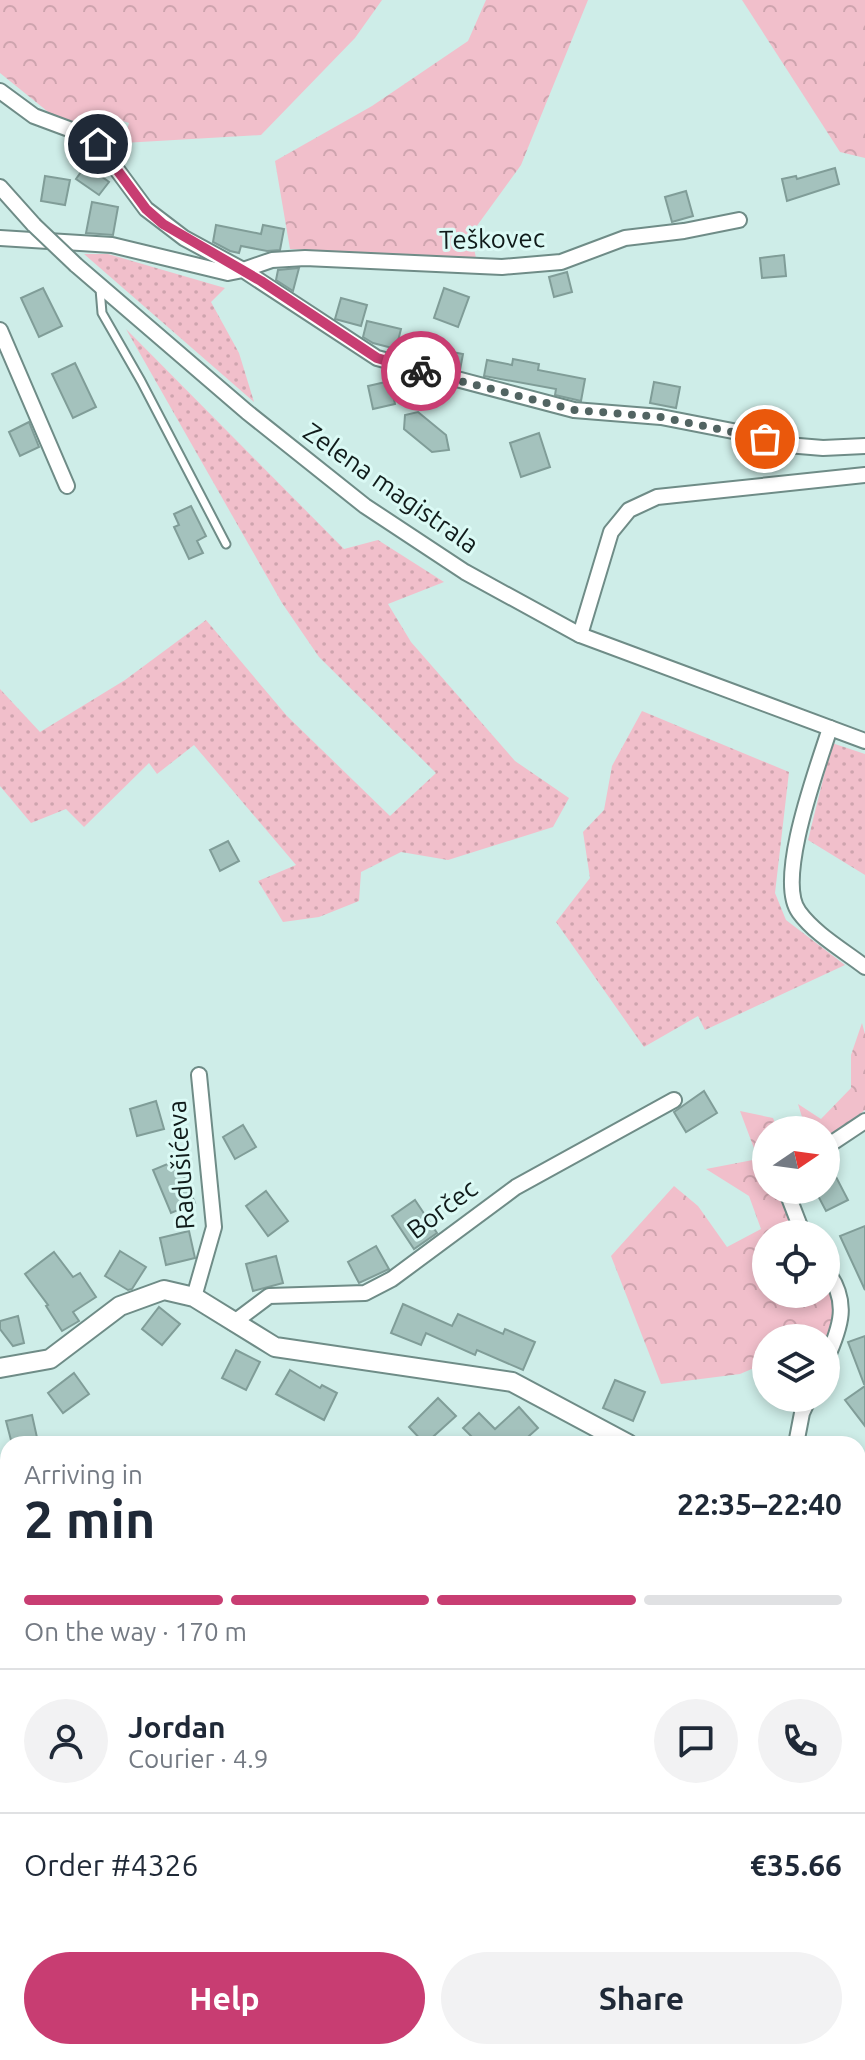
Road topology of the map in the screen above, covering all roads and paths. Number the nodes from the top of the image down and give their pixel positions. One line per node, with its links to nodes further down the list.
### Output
1 (0, 91): 5 (street, Teškovec)
2 (0, 187): 6 (street, Zelena magistrala, bridge)
3 (739, 220): 5 (street, Teškovec)
4 (0, 238): 5 (street, Teškovec)
5 (243, 270): 8 (street, Teškovec)
6 (99, 287): 11 (lane); 12 (street, Zelena magistrala)
7 (0, 330): 10 (street)
8 (865, 446)
9 (865, 475): 12 (street)
10 (67, 486)
11 (226, 544)
12 (580, 635): 13 (street, Zelena magistrala)
13 (830, 728): 14 (street, Zelena magistrala); 15 (street)
14 (865, 741)
15 (865, 967)
16 (199, 1075): 21 (street, Radušićeva)
17 (674, 1100): 22 (street, Borčec)
18 (865, 1121): 19 (street)
19 (840, 1138)
20 (840, 1294): 23 (street)
21 (194, 1297): 22 (street); 24 (street)
22 (233, 1323): 26 (street)
23 (840, 1324)
24 (0, 1368)
25 (802, 1412): 27 (street)
26 (613, 1436)
27 (798, 1436)

